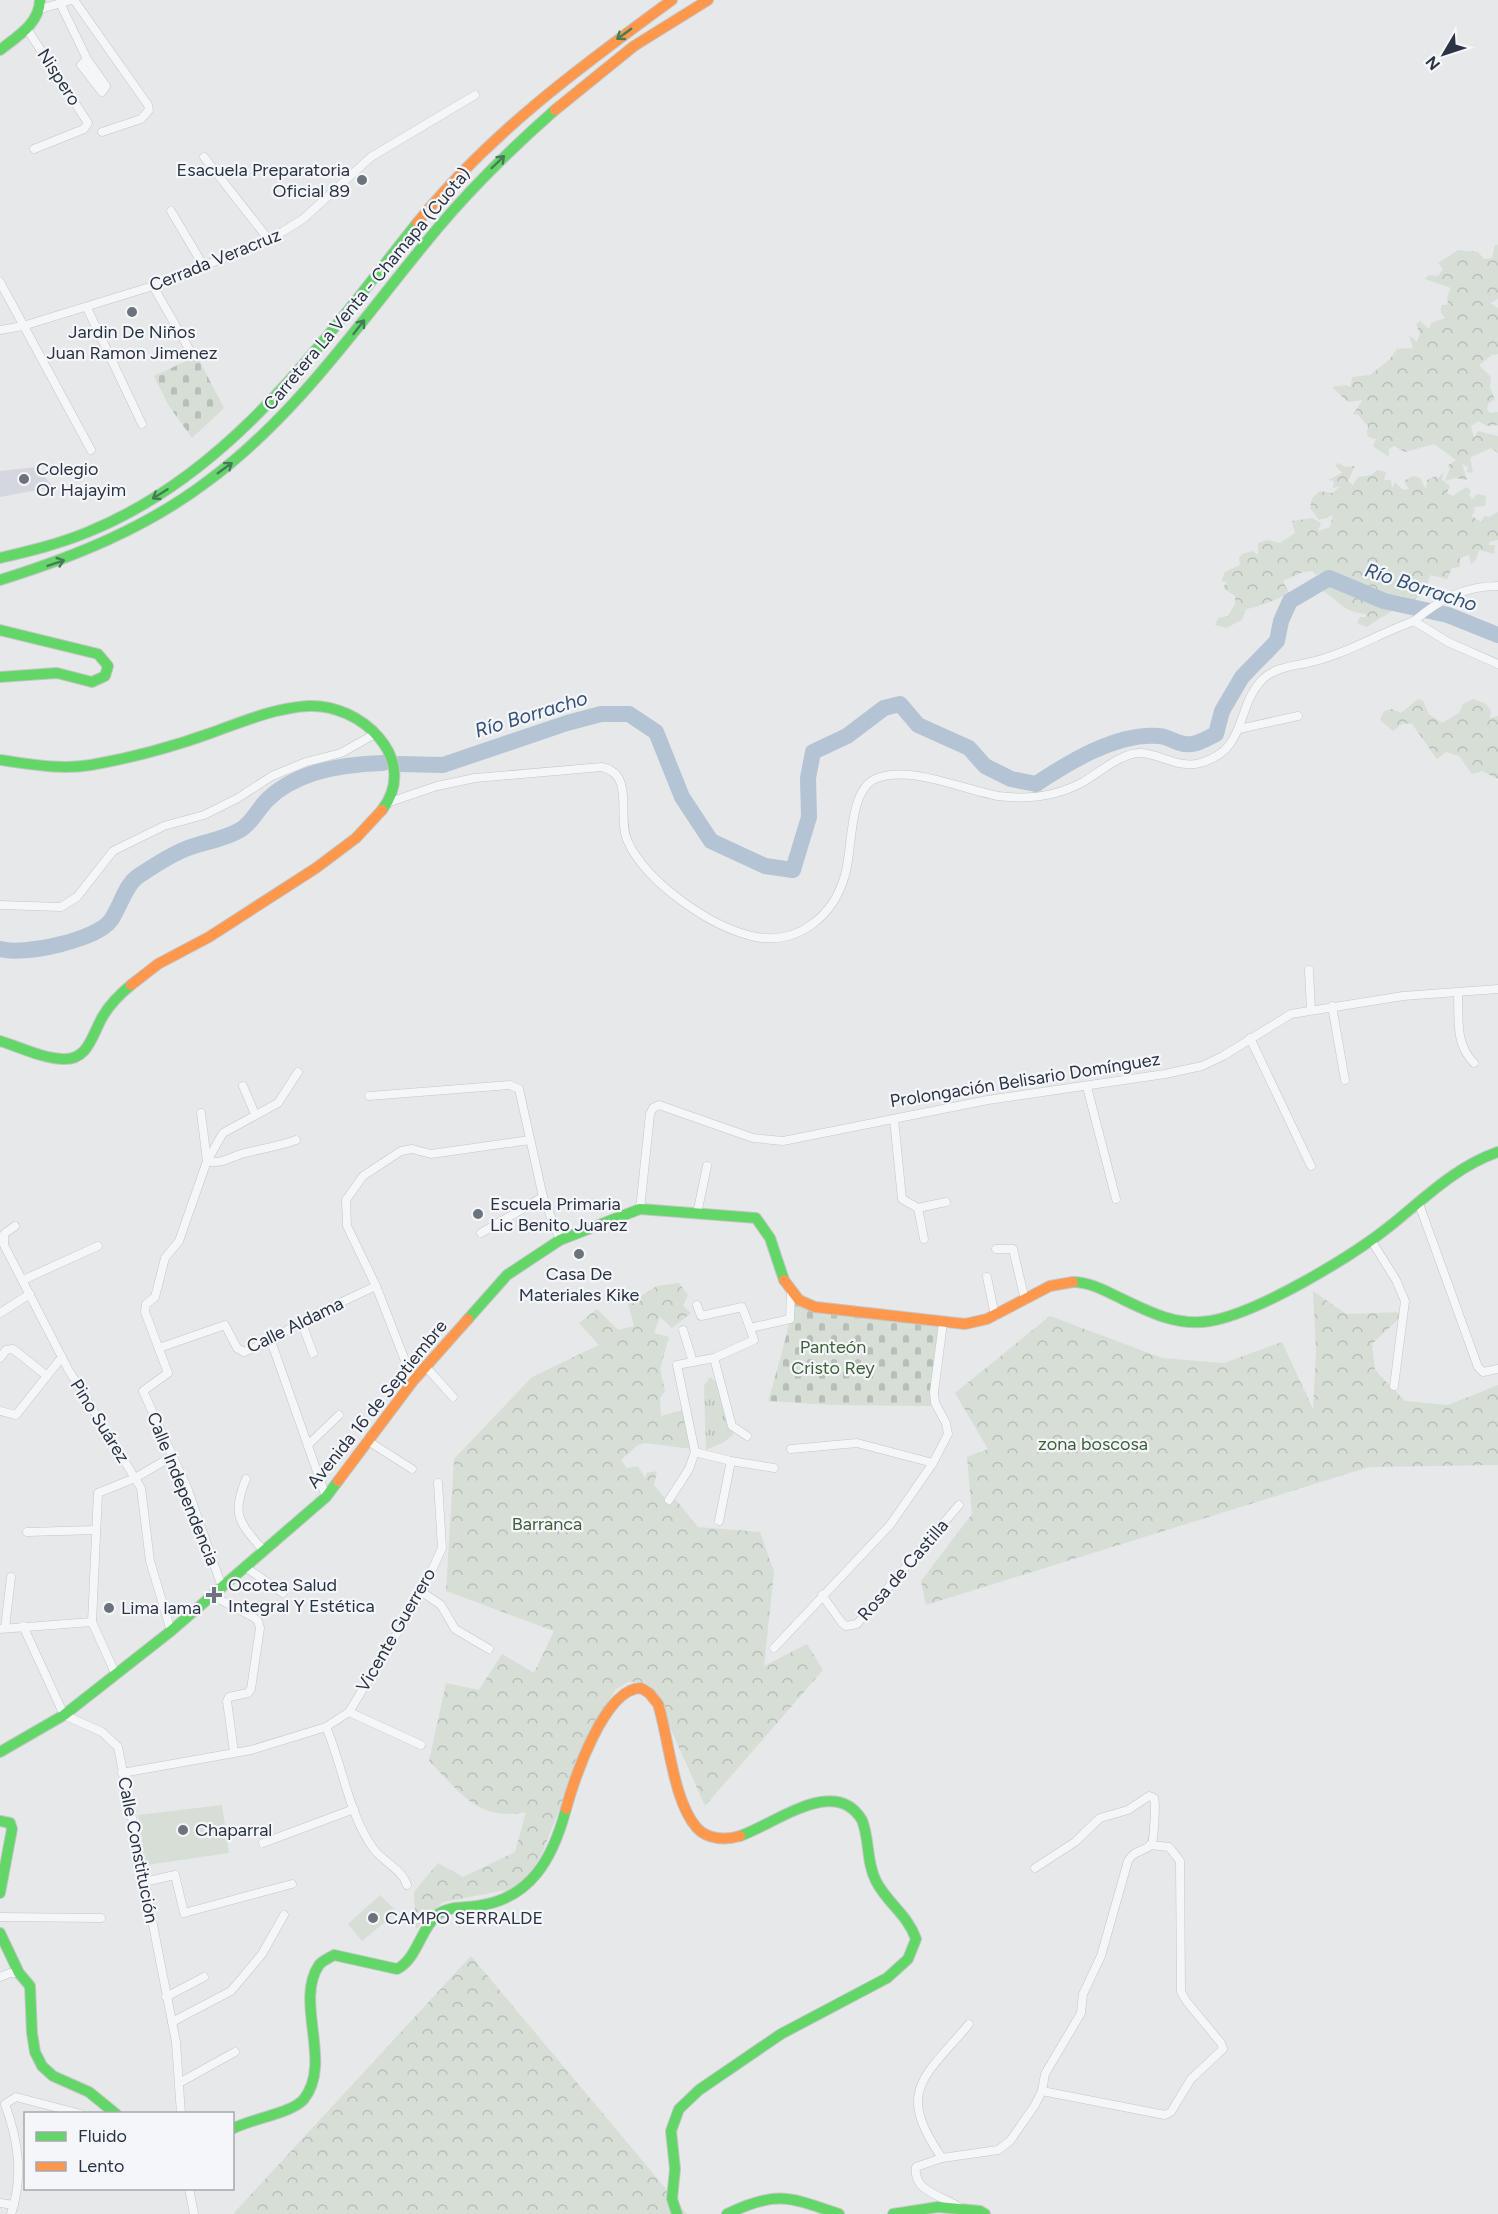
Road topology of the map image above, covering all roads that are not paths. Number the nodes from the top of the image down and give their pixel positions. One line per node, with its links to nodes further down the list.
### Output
1 (73, 0): 4 (street); 10 (street)
2 (672, 0): 24 (main road, Carretera La Venta - Chamapa (Cuota), one-way to 24)
3 (708, 0): 25 (main road, Carretera La Venta - Chamapa (Cuota), one-way to 3)
4 (60, 3): 5 (street); 8 (street)
5 (40, 4): 6 (main road)
6 (27, 28): 7 (main road); 11 (street, Nispero)
7 (0, 50)
8 (87, 59)
9 (475, 95): 14 (street, Cerrada Veracruz)
10 (102, 132)
11 (34, 149)
12 (204, 157): 14 (street)
13 (171, 211): 15 (street)
14 (269, 240): 15 (street, Cerrada Veracruz)
15 (203, 265): 17 (street, Cerrada Veracruz)
16 (0, 282): 19 (street)
17 (153, 286): 18 (street, Cerrada Veracruz); 21 (street)
18 (87, 308): 19 (street, Cerrada Veracruz); 22 (street)
19 (23, 326): 20 (street, Cerrada Veracruz); 23 (street)
20 (0, 330)
21 (193, 356)
22 (142, 424)
23 (91, 450)
24 (0, 558)
25 (0, 580)
26 (1498, 586): 27 (street)
27 (1414, 621): 29 (street); 32 (street)
28 (0, 630): 30 (main road)
29 (1498, 664)
30 (0, 676)
31 (1298, 716): 32 (street)
32 (1239, 729): 35 (street)
33 (375, 734): 34 (main road); 35 (main road); 36 (street)
34 (0, 759)
35 (387, 803): 43 (main road)
36 (0, 905)
37 (1309, 970): 41 (street)
38 (1498, 989): 39 (street, Prolongación Belisario Domínguez)
39 (1458, 994): 40 (street, Prolongación Belisario Domínguez); 44 (street)
40 (1332, 1006): 41 (street, Prolongación Belisario Domínguez); 46 (street)
41 (1311, 1010): 42 (street, Prolongación Belisario Domínguez)
42 (1250, 1038): 48 (street, Prolongación Belisario Domínguez); 58 (street)
43 (0, 1041)
44 (1474, 1063)
45 (298, 1072): 51 (street)
46 (1345, 1080)
47 (243, 1086): 51 (street)
48 (1087, 1087): 52 (street, Prolongación Belisario Domínguez); 60 (street)
49 (369, 1096): 54 (street)
50 (201, 1113): 56 (street)
51 (255, 1114): 56 (street)
52 (894, 1119): 63 (street); 64 (street, Prolongación Belisario Domínguez)
53 (296, 1140): 56 (street)
54 (530, 1140): 59 (street); 76 (street)
55 (1498, 1152): 62 (main road)
56 (207, 1161): 88 (street)
57 (707, 1166): 65 (street)
58 (1311, 1166)
59 (543, 1197): 67 (street); 69 (street)
60 (1116, 1199)
61 (946, 1202): 63 (street)
62 (1419, 1204): 70 (main road); 95 (street)
63 (918, 1208): 68 (street)
64 (640, 1209): 65 (main road, Avenida 16 de Septiembre); 69 (main road, Avenida 16 de Septiembre)
65 (697, 1214): 77 (main road, Avenida 16 de Septiembre)
66 (15, 1226): 71 (street, Pino Suárez)
67 (481, 1233)
68 (924, 1239)
69 (560, 1240): 94 (main road, Avenida 16 de Septiembre)
70 (1371, 1240): 79 (main road); 98 (street)
71 (2, 1246): 75 (street, Pino Suárez)
72 (98, 1246): 75 (street)
73 (996, 1249): 79 (street)
74 (987, 1276): 82 (street)
75 (23, 1280): 78 (street, Pino Suárez)
76 (376, 1286): 83 (street, Calle Aldama); 97 (street)
77 (791, 1292): 84 (main road); 85 (street)
78 (30, 1294): 81 (street); 90 (street, Pino Suárez)
79 (1024, 1299): 82 (main road)
80 (697, 1305): 85 (street)
81 (0, 1313)
82 (994, 1316): 84 (main road)
83 (301, 1321): 87 (street, Calle Aldama); 89 (street)
84 (943, 1323): 109 (street)
85 (750, 1328): 92 (street)
86 (683, 1330): 93 (street)
87 (271, 1341): 88 (street, Calle Aldama); 104 (street)
88 (159, 1348): 107 (street, Calle Independencia)
89 (313, 1353)
90 (62, 1357): 96 (street); 112 (street, Pino Suárez)
91 (0, 1358): 96 (street)
92 (714, 1358): 93 (street); 102 (street)
93 (693, 1362): 106 (street)
94 (426, 1366): 97 (main road, Avenida 16 de Septiembre); 99 (street)
95 (1498, 1369)
96 (47, 1376): 100 (street)
97 (413, 1381): 103 (main road, Avenida 16 de Septiembre)
98 (1394, 1386)
99 (453, 1397)
100 (0, 1411)
101 (339, 1415): 104 (street)
102 (747, 1436)
103 (368, 1441): 111 (street); 115 (main road, Avenida 16 de Septiembre)
104 (308, 1445): 115 (street)
105 (790, 1449): 109 (street)
106 (695, 1452): 108 (street); 116 (street)
107 (173, 1456): 112 (street); 124 (street, Calle Independencia)
108 (731, 1461): 110 (street); 118 (street)
109 (933, 1463): 127 (street)
110 (774, 1468)
111 (412, 1469)
112 (135, 1478): 119 (street); 132 (street, Pino Suárez)
113 (246, 1479): 121 (street)
114 (438, 1483): 125 (street, Vicente Guerrero)
115 (326, 1497): 121 (main road, Avenida 16 de Septiembre)
116 (669, 1500)
117 (959, 1505): 127 (street, Rosa de Castilla)
118 (719, 1521)
119 (96, 1530): 120 (street); 129 (street)
120 (27, 1532)
121 (263, 1550): 122 (main road, Avenida 16 de Septiembre)
122 (245, 1567): 124 (main road, Avenida 16 de Septiembre); 126 (street)
123 (11, 1577): 131 (street)
124 (222, 1587): 128 (main road, Avenida 16 de Septiembre)
125 (422, 1592): 134 (street); 136 (street, Vicente Guerrero)
126 (283, 1593)
127 (822, 1595): 133 (street)
128 (213, 1596): 132 (main road, Avenida 16 de Septiembre); 141 (street)
129 (92, 1622): 130 (street); 135 (street)
130 (23, 1626): 131 (street); 137 (street)
131 (3, 1628)
132 (171, 1631): 135 (main road, Avenida 16 de Septiembre)
133 (774, 1648)
134 (489, 1649)
135 (116, 1675): 137 (main road, Avenida 16 de Septiembre)
136 (349, 1712): 138 (street, Vicente Guerrero); 139 (street)
137 (64, 1715): 140 (main road, Avenida 16 de Septiembre); 142 (street, Calle Constitución)
138 (326, 1727): 141 (street, Vicente Guerrero); 143 (street)
139 (421, 1745)
140 (0, 1752)
141 (234, 1752): 142 (street, Vicente Guerrero)
142 (122, 1773): 149 (street, Calle Constitución)
143 (354, 1809): 145 (street); 151 (street)
144 (0, 1821): 148 (main road)
145 (263, 1843)
146 (1150, 1845): 147 (street); 165 (street); 165 (street)
147 (1035, 1868)
148 (2, 1878): 152 (main road)
149 (144, 1882): 150 (street); 160 (street, Calle Constitución)
150 (292, 1884)
151 (407, 1885)
152 (0, 1893)
153 (284, 1916): 161 (street)
154 (0, 1917): 155 (street)
155 (101, 1918)
156 (0, 1933): 157 (main road)
157 (19, 1973): 158 (street); 167 (main road)
158 (0, 1977)
159 (204, 1977): 160 (street)
160 (166, 1997): 161 (street, Calle Constitución)
161 (172, 2022): 164 (street, Calle Constitución)
162 (969, 2024): 170 (street)
163 (235, 2052): 164 (street)
164 (179, 2083): 168 (street, Calle Constitución)
165 (1042, 2091): 170 (street)
166 (73, 2112): 173 (street)
167 (114, 2112)
168 (181, 2112)
169 (234, 2128): 177 (main road)
170 (942, 2158): 174 (street)
171 (189, 2190): 176 (street)
172 (0, 2203): 173 (street)
173 (14, 2205): 175 (street)
174 (962, 2209): 180 (main road); 181 (main road)
175 (11, 2214)
176 (194, 2214)
177 (677, 2214)
178 (727, 2214): 179 (main road)
179 (839, 2214)
180 (893, 2214)
181 (985, 2214)

